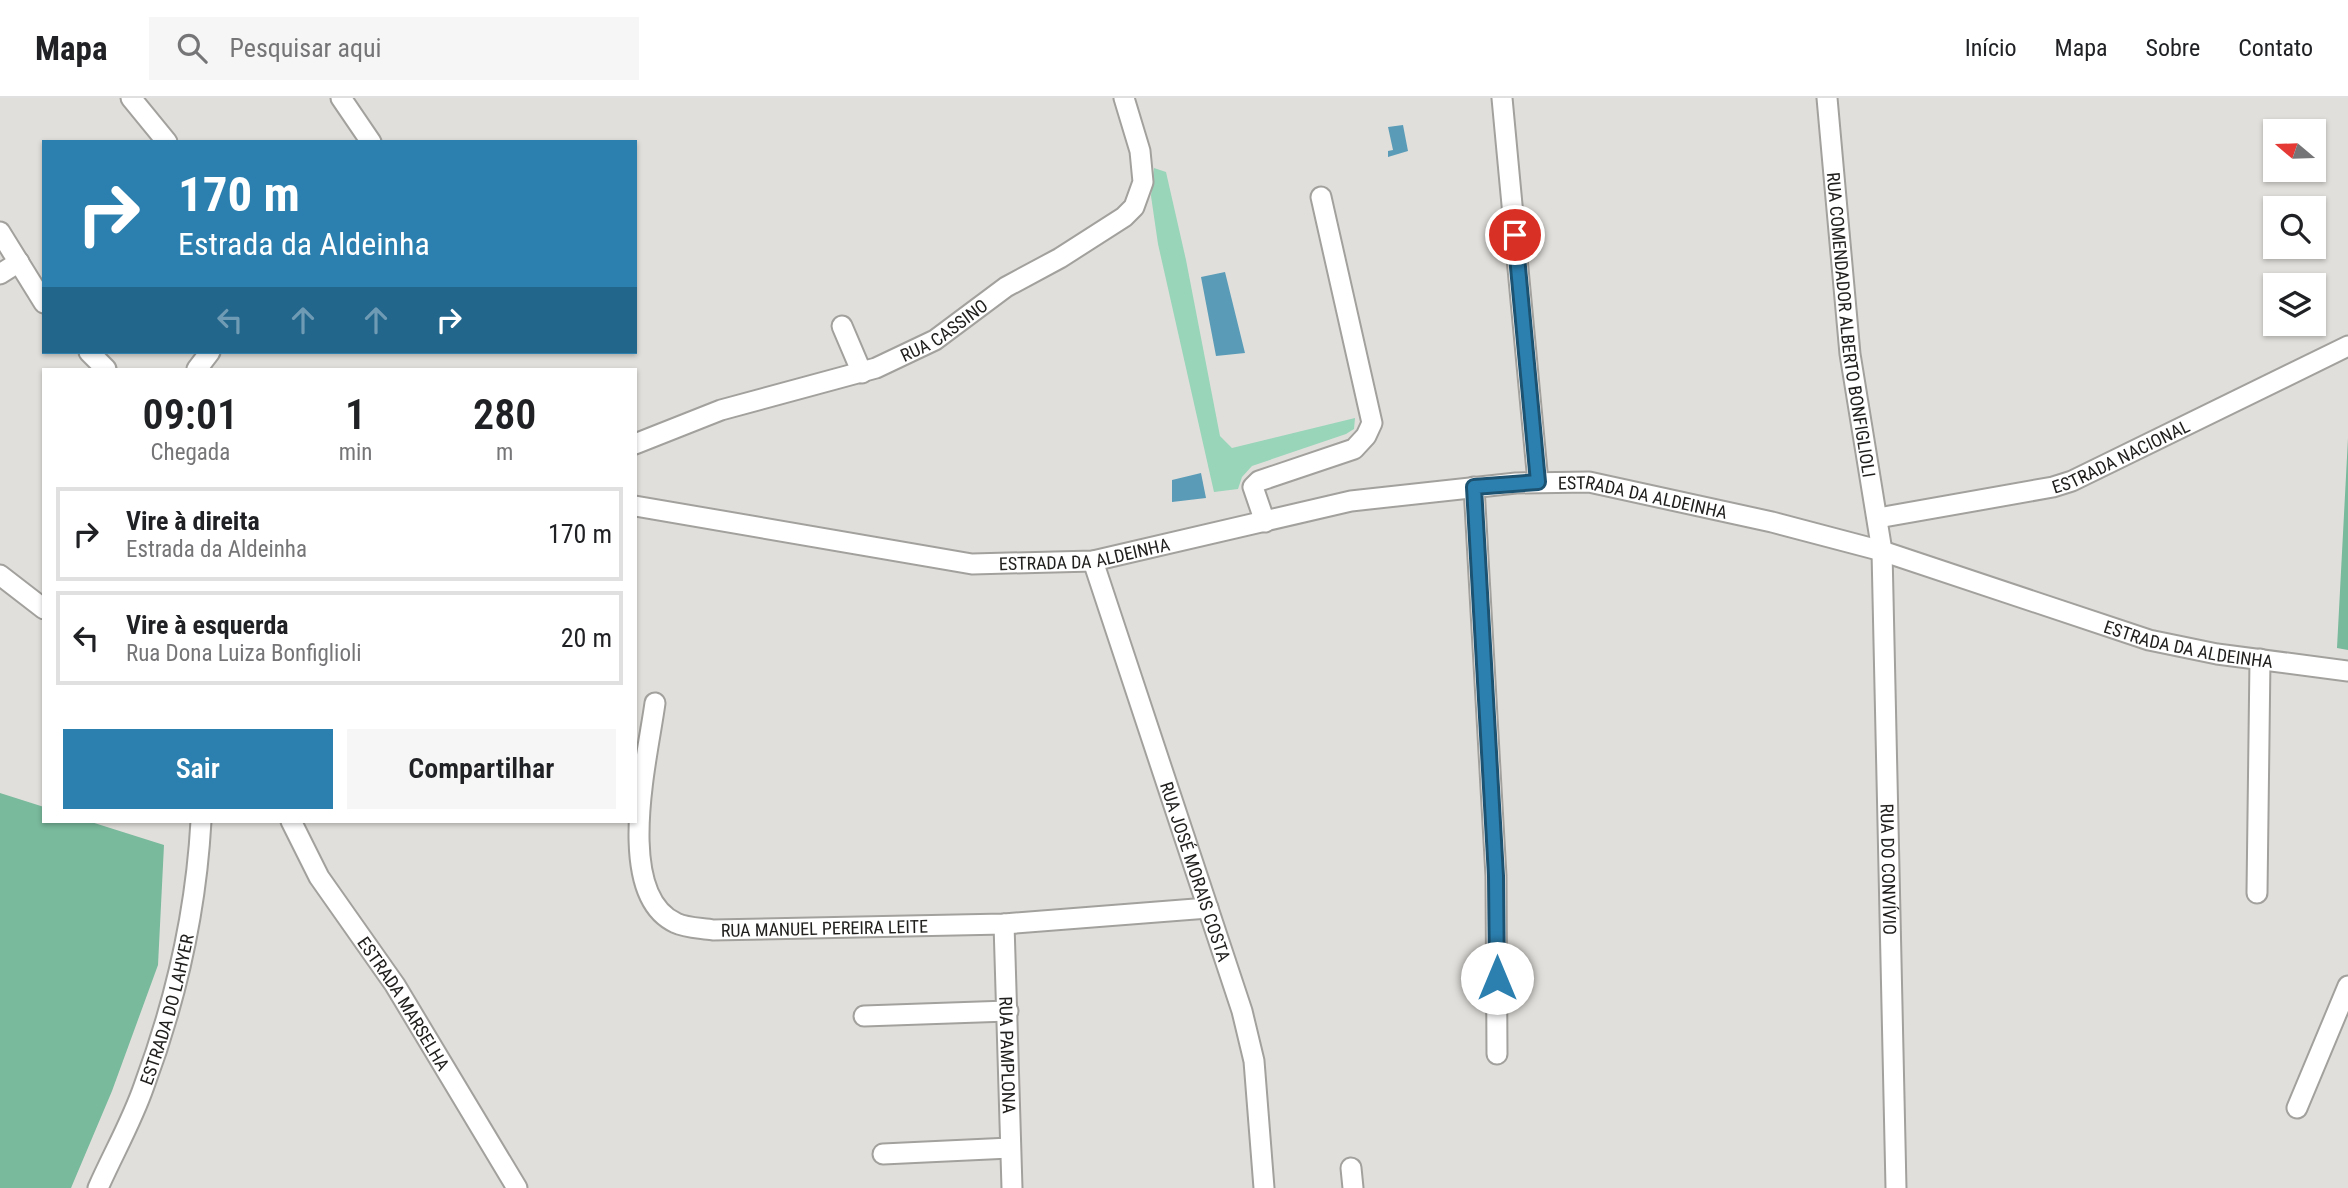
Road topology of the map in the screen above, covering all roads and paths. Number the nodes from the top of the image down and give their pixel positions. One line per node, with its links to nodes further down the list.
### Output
1 (131, 98): 6 (street)
2 (341, 98): 7 (street)
3 (1502, 98): 19 (street)
4 (1827, 98): 22 (street, RUA COMENDADOR ALBERTO BONFIGLIOLI)
5 (1126, 103): 17 (street, RUA CASSINO)
6 (165, 140)
7 (370, 140)
8 (1321, 197): 23 (street)
9 (0, 232): 10 (street)
10 (19, 261): 11 (street); 12 (street)
11 (0, 274)
12 (42, 300)
13 (842, 326): 17 (street)
14 (2348, 346): 22 (street, ESTRADA NACIONAL)
15 (91, 354): 16 (street)
16 (105, 368)
17 (862, 373): 18 (street, RUA CASSINO)
18 (637, 443)
19 (1538, 482): 20 (street, ESTRADA DA ALDEINHA); 24 (street, ESTRADA DA ALDEINHA)
20 (1474, 487): 23 (street, ESTRADA DA ALDEINHA); 39 (street)
21 (637, 506): 25 (street, ESTRADA DA ALDEINHA)
22 (1878, 518): 24 (street, RUA COMENDADOR ALBERTO BONFIGLIOLI)
23 (1265, 522): 25 (street, ESTRADA DA ALDEINHA)
24 (1882, 551): 28 (street, ESTRADA DA ALDEINHA); 49 (street, RUA DO CONVÍVIO)
25 (1093, 561): 34 (street, RUA JOSÉ MORAIS COSTA)
26 (0, 575): 27 (street)
27 (42, 608)
28 (2260, 659): 29 (street, ESTRADA DA ALDEINHA); 33 (street)
29 (2348, 671)
30 (655, 703): 35 (street, RUA MANUEL PEREIRA LEITE)
31 (201, 823): 44 (street, ESTRADA DO LAHYER)
32 (292, 823): 45 (street, ESTRADA MARSELHA)
33 (2257, 892)
34 (1208, 908): 35 (street, RUA MANUEL PEREIRA LEITE); 47 (street, RUA JOSÉ MORAIS COSTA)
35 (1004, 924): 37 (street, RUA PAMPLONA)
36 (2348, 986): 40 (street)
37 (1008, 1011): 38 (street); 41 (street, RUA PAMPLONA)
38 (864, 1016)
39 (1497, 1054)
40 (2297, 1108)
41 (1010, 1149): 42 (street); 46 (street, RUA PAMPLONA)
42 (883, 1154)
43 (1351, 1168): 48 (street)
44 (98, 1188)
45 (517, 1188)
46 (1012, 1188)
47 (1264, 1188)
48 (1353, 1188)
49 (1896, 1188)

